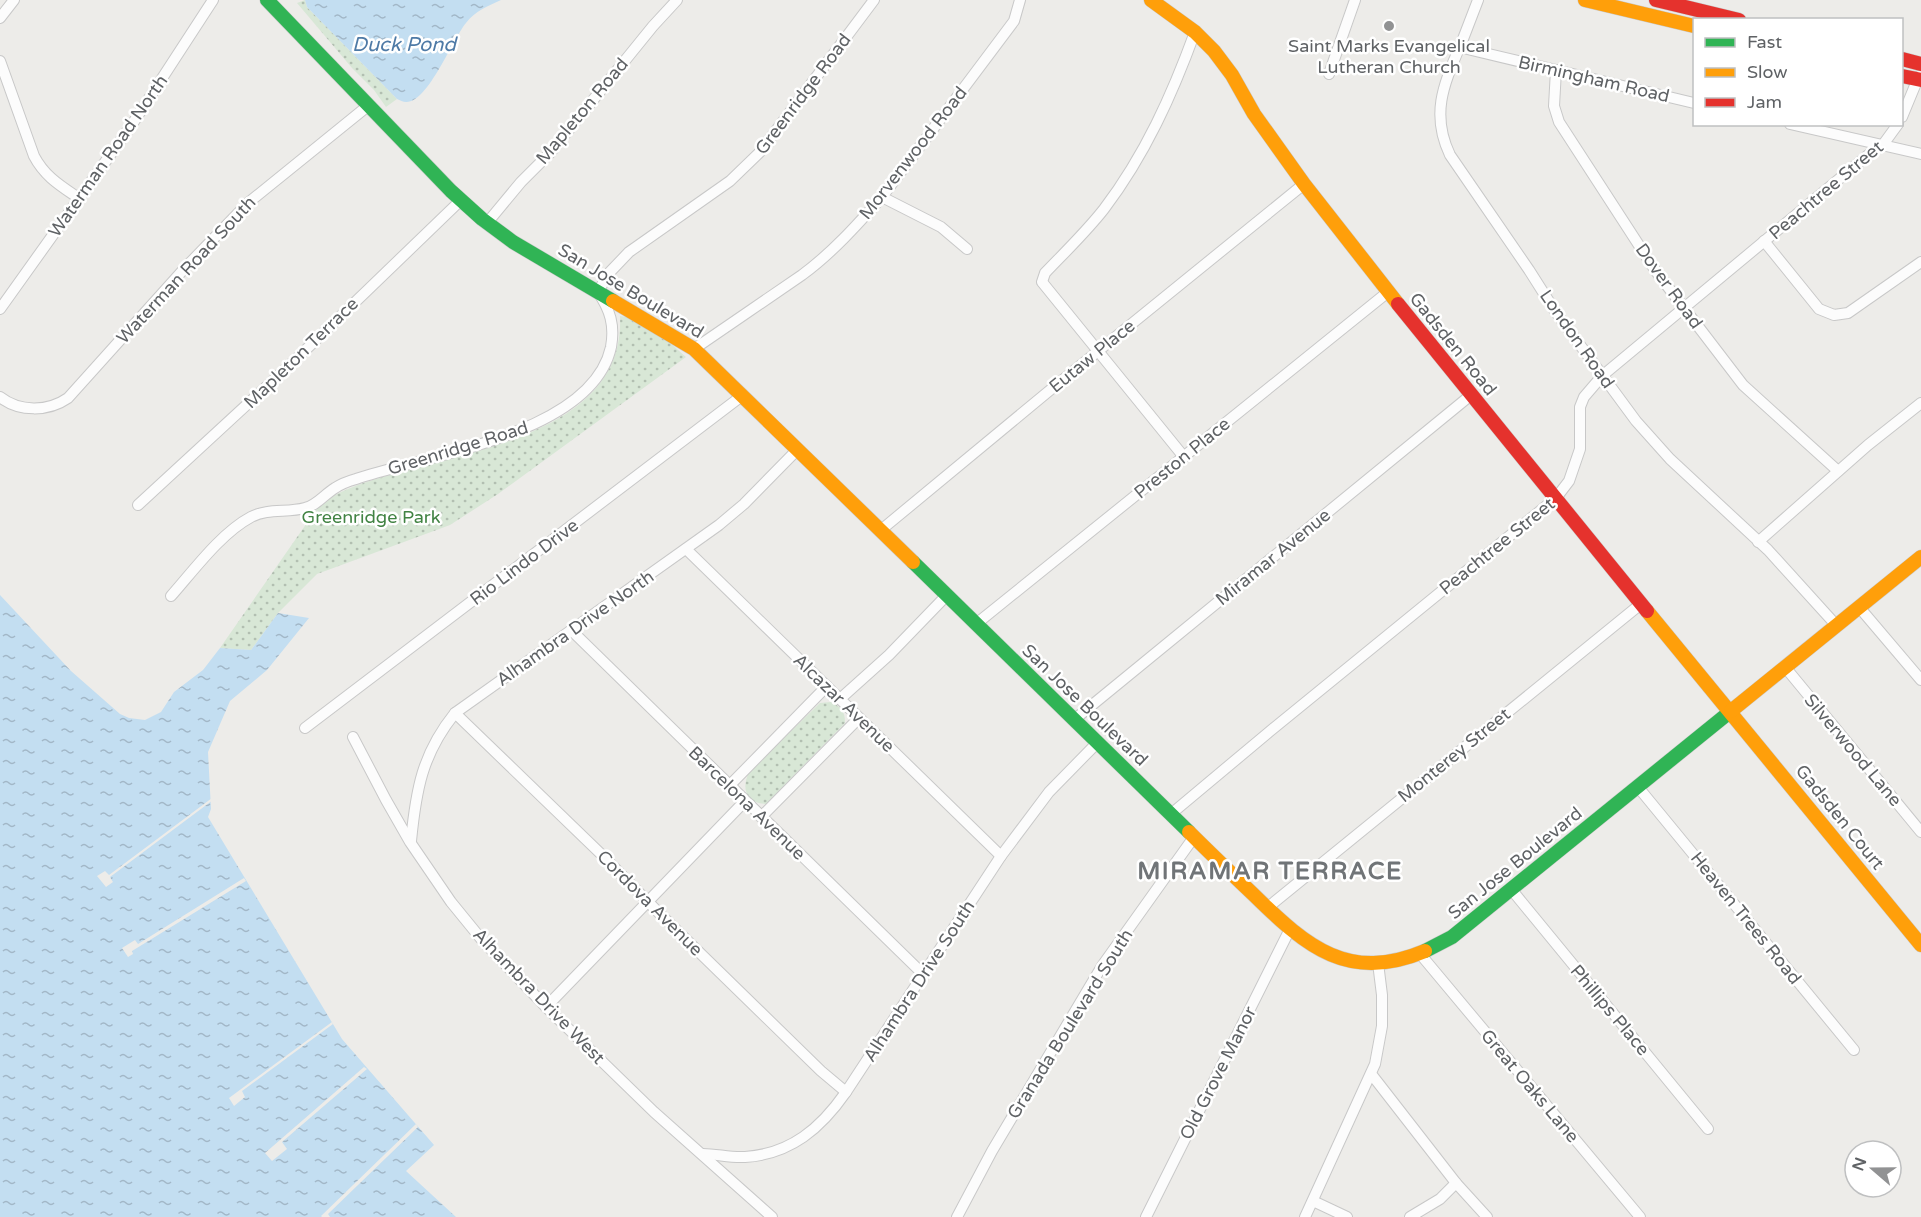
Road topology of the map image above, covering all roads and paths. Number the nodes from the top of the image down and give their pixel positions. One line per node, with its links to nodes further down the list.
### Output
1 (14, 0): 14 (street)
2 (213, 0): 35 (street, Waterman Road North)
3 (267, 0): 27 (street, San Jose Boulevard)
4 (677, 0): 37 (street, Mapleton Road)
5 (874, 0): 41 (street, Greenridge Road)
6 (1020, 0): 34 (street, Morvenwood Road)
7 (1151, 0): 17 (street, Gadsden Road)
8 (1355, 0): 23 (street)
9 (1478, 0): 18 (street, London Road)
10 (1585, 0): 12 (street)
11 (1656, 0): 13 (street)
12 (1611, 3): 16 (street)
13 (1707, 16): 15 (street)
14 (0, 18)
15 (1723, 18)
16 (1693, 25)
17 (1195, 32): 33 (street, Gadsden Road); 46 (street)
18 (1459, 47): 22 (street, Birmingham Road); 47 (street, London Road)
19 (1903, 59): 21 (street)
20 (0, 61): 35 (street)
21 (1921, 64)
22 (1556, 70): 26 (street, Birmingham Road); 43 (street, Dover Road)
23 (1329, 74)
24 (1903, 76): 25 (street)
25 (1920, 76): 28 (street)
26 (1693, 103)
27 (369, 105): 36 (street, San Jose Boulevard); 50 (street, Waterman Road South)
28 (1903, 115)
29 (1798, 126): 31 (street)
30 (1897, 126): 31 (street, Peachtree Street)
31 (1882, 146): 32 (street); 38 (street, Peachtree Street)
32 (1921, 154)
33 (1304, 184): 42 (street, Gadsden Road); 46 (street, Eutaw Place)
34 (882, 197): 39 (street); 45 (street, Morvenwood Road)
35 (80, 199): 44 (street, Waterman Road North)
36 (461, 200): 37 (street, San Jose Boulevard); 56 (street, Mapleton Terrace)
37 (487, 223): 41 (street, San Jose Boulevard)
38 (1764, 242): 40 (street); 43 (street, Peachtree Street)
39 (967, 249)
40 (1921, 262)
41 (598, 292): 45 (street, San Jose Boulevard); 61 (street, Greenridge Road)
42 (1388, 292): 49 (street, Gadsden Road); 53 (street, Preston Place)
43 (1685, 308): 47 (street, Peachtree Street); 54 (street, Dover Road)
44 (0, 309)
45 (694, 349): 48 (street, San Jose Boulevard)
46 (1099, 350): 53 (street); 57 (street, Eutaw Place)
47 (1602, 376): 55 (street, Peachtree Street); 58 (street, London Road)
48 (743, 395): 52 (street, San Jose Boulevard); 76 (street, Rio Lindo Drive)
49 (1471, 395): 55 (street, Gadsden Road); 75 (street, Miramar Avenue)
50 (0, 397)
51 (1921, 403): 54 (street)
52 (798, 449): 57 (street, San Jose Boulevard); 59 (street, Alhambra Drive North)
53 (1184, 457): 65 (street, Preston Place)
54 (1838, 471): 58 (street)
55 (1556, 498): 63 (street, Gadsden Road); 82 (street, Peachtree Street)
56 (138, 505)
57 (881, 530): 62 (street, San Jose Boulevard)
58 (1758, 542): 66 (street, London Road)
59 (687, 549): 67 (street, Alhambra Drive North); 70 (street, Alcazar Avenue)
60 (1921, 557): 64 (street, San Jose Boulevard)
61 (171, 596)
62 (947, 596): 65 (street, San Jose Boulevard); 71 (street)
63 (1642, 603): 72 (street, Gadsden Road); 90 (street, Monterey Street)
64 (1859, 606): 66 (street, San Jose Boulevard); 69 (street)
65 (976, 624): 75 (street, San Jose Boulevard)
66 (1836, 626): 68 (street, San Jose Boulevard)
67 (571, 630): 73 (street, Alhambra Drive North); 79 (street, Barcelona Avenue)
68 (1785, 667): 72 (street, San Jose Boulevard); 84 (street, Silverwood Lane)
69 (1921, 680)
70 (827, 686): 71 (street, Alcazar Avenue); 79 (street)
71 (840, 699): 74 (street, Alcazar Avenue)
72 (1731, 711): 80 (street, San Jose Boulevard); 92 (street, Gadsden Court)
73 (455, 713): 86 (street, Alhambra Drive North); 89 (street, Cordova Avenue)
74 (859, 718): 83 (street); 87 (street, Alcazar Avenue)
75 (1075, 719): 78 (street, San Jose Boulevard)
76 (305, 728)
77 (353, 737): 86 (street, Alhambra Drive West)
78 (1098, 742): 82 (street, San Jose Boulevard); 87 (street, Alhambra Drive South)
79 (729, 786): 81 (street, Barcelona Avenue)
80 (1638, 787): 88 (street, San Jose Boulevard); 97 (street, Heaven Trees Road)
81 (745, 801): 83 (street, Barcelona Avenue); 89 (street)
82 (1171, 814): 85 (street, San Jose Boulevard)
83 (761, 817): 95 (street, Barcelona Avenue)
84 (1921, 832)
85 (1194, 837): 90 (street, San Jose Boulevard); 105 (street, Granada Boulevard South)
86 (410, 842): 96 (street, Alhambra Drive West)
87 (1001, 856): 95 (street, Alhambra Drive South)
88 (1512, 889): 93 (street, San Jose Boulevard); 100 (street, Phillips Place)
89 (648, 901): 96 (street); 99 (street, Cordova Avenue)
90 (1267, 908): 91 (street, San Jose Boulevard)
91 (1290, 929): 94 (street, San Jose Boulevard); 106 (street, Old Grove Manor)
92 (1921, 945)
93 (1421, 955): 94 (street, San Jose Boulevard); 111 (street, Great Oaks Lane)
94 (1378, 963): 98 (street)
95 (924, 975): 99 (street, Alhambra Drive South)
96 (546, 1006): 101 (street, Alhambra Drive West)
97 (1854, 1050)
98 (1372, 1075): 102 (street); 103 (street)
99 (846, 1092): 101 (street, Alhambra Drive South)
100 (1708, 1129)
101 (703, 1154): 104 (street, Alhambra Drive West)
102 (1456, 1183): 109 (street); 110 (street)
103 (1313, 1201): 107 (street); 108 (street)
104 (772, 1217)
105 (957, 1217)
106 (1146, 1217)
107 (1305, 1217)
108 (1347, 1217)
109 (1410, 1217)
110 (1487, 1217)
111 (1640, 1217)

